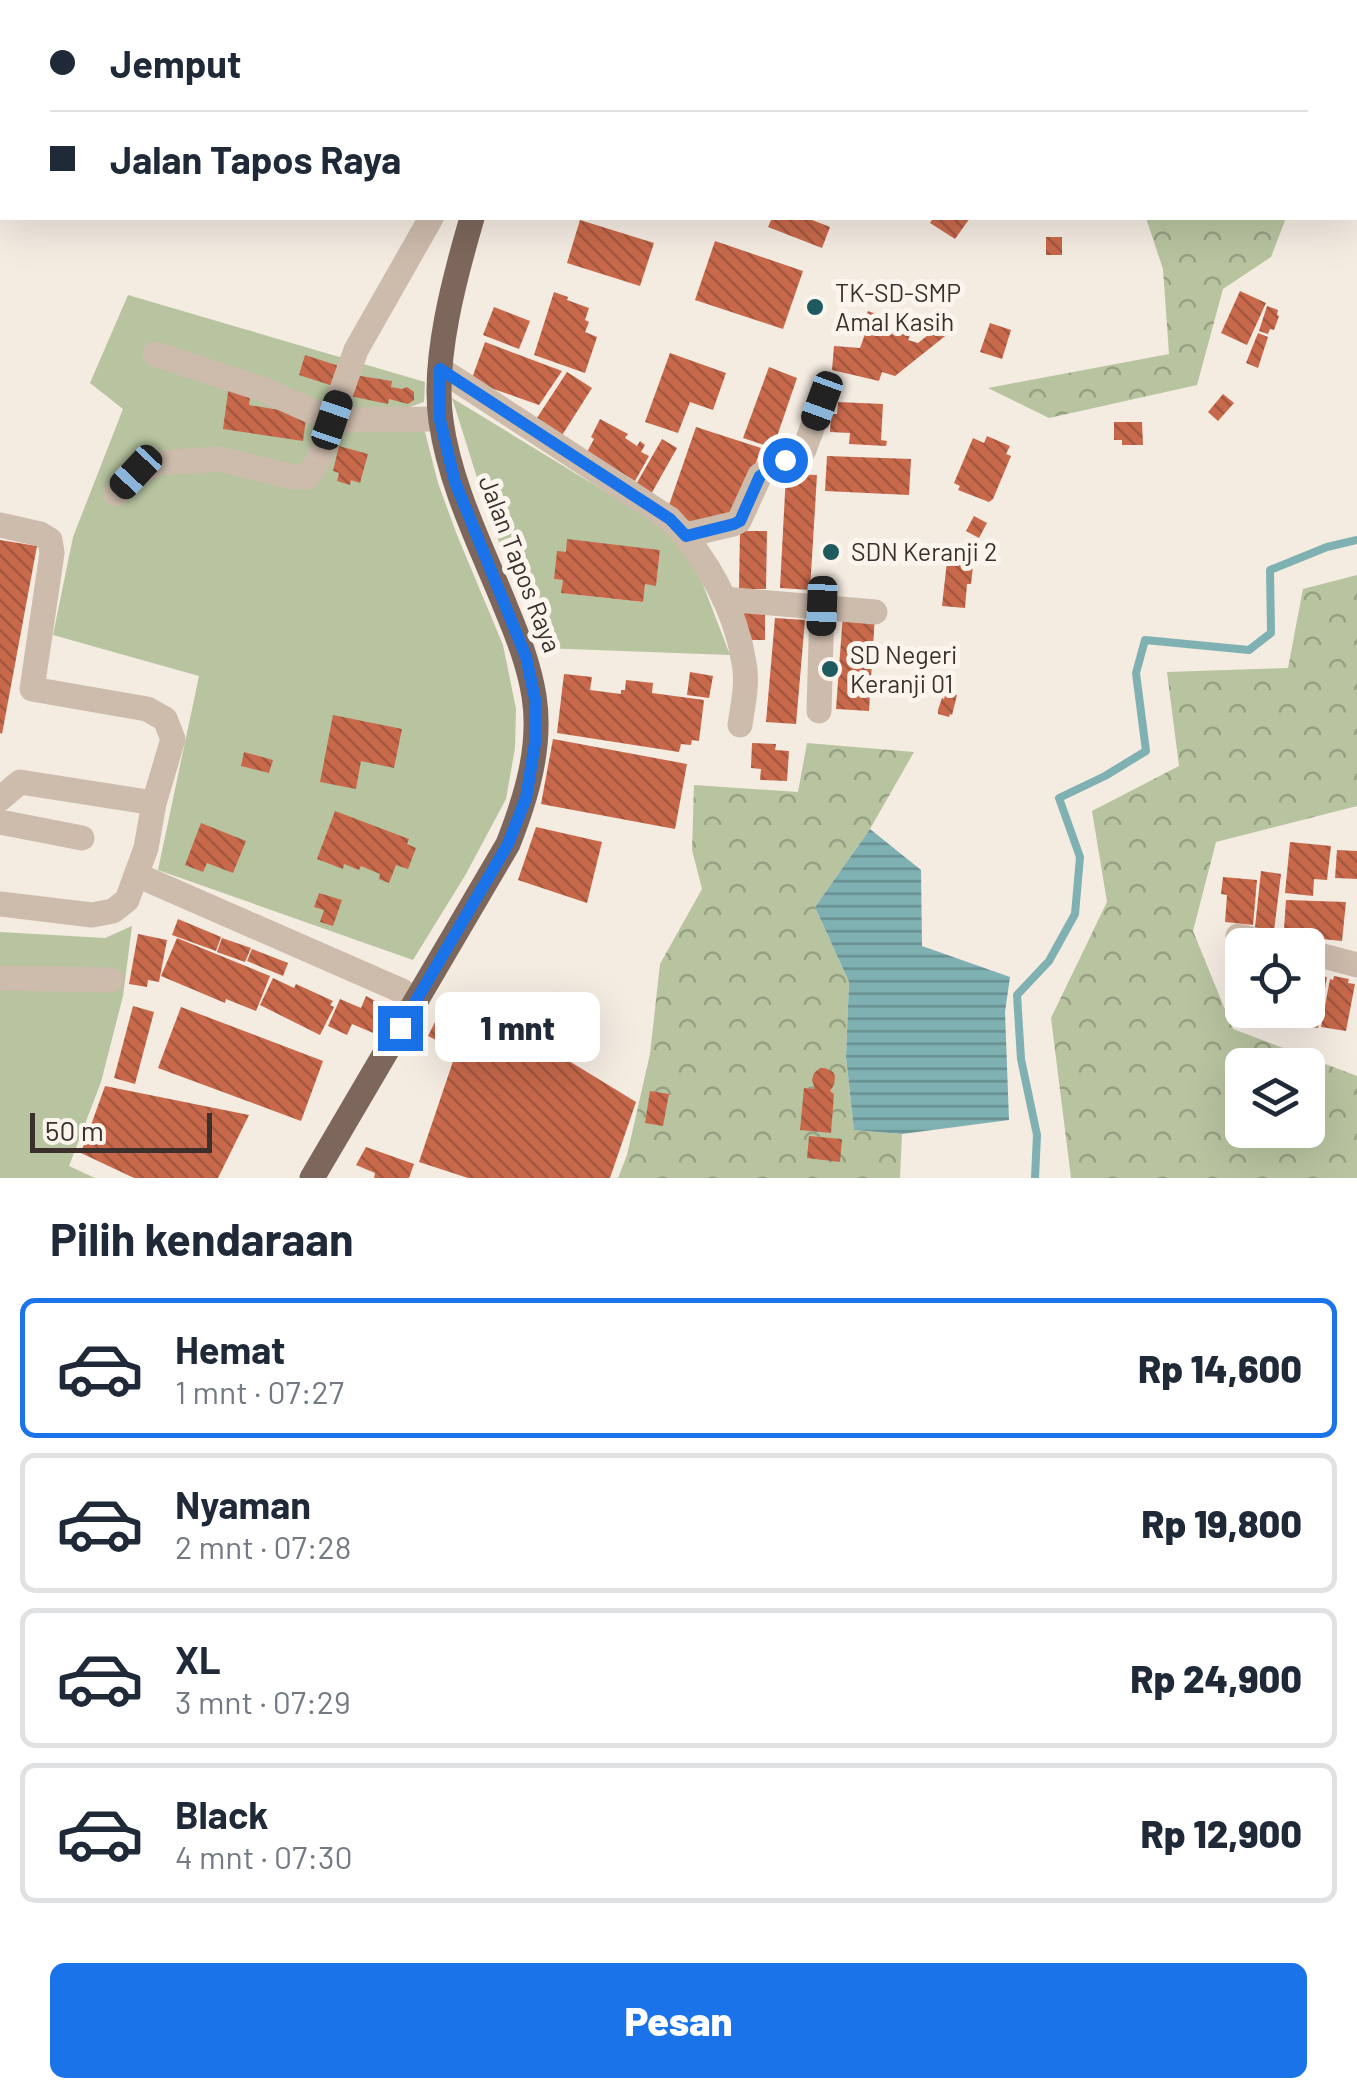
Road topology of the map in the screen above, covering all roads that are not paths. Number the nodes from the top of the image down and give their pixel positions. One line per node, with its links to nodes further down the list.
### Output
1 (430, 220): 6 (street)
2 (472, 220): 4 (main road, Jalan Tapos Raya)
3 (154, 354): 6 (street)
4 (440, 369): 7 (main road, Jalan Tapos Raya); 10 (street)
5 (822, 401): 10 (street)
6 (332, 420): 7 (street); 8 (street)
7 (440, 420): 27 (main road, Jalan Tapos Raya)
8 (116, 494)
9 (0, 526): 17 (street)
10 (686, 536): 11 (street)
11 (724, 599): 12 (street); 15 (street)
12 (822, 606): 13 (street); 14 (street)
13 (876, 612)
14 (818, 711)
15 (740, 725)
16 (0, 799): 17 (street)
17 (154, 804): 20 (street)
18 (0, 822): 19 (street)
19 (82, 838)
20 (138, 875): 21 (street); 26 (street)
21 (0, 904)
22 (1325, 957): 23 (street)
23 (1357, 965)
24 (0, 978): 25 (street)
25 (111, 980)
26 (402, 991)
27 (312, 1178)

